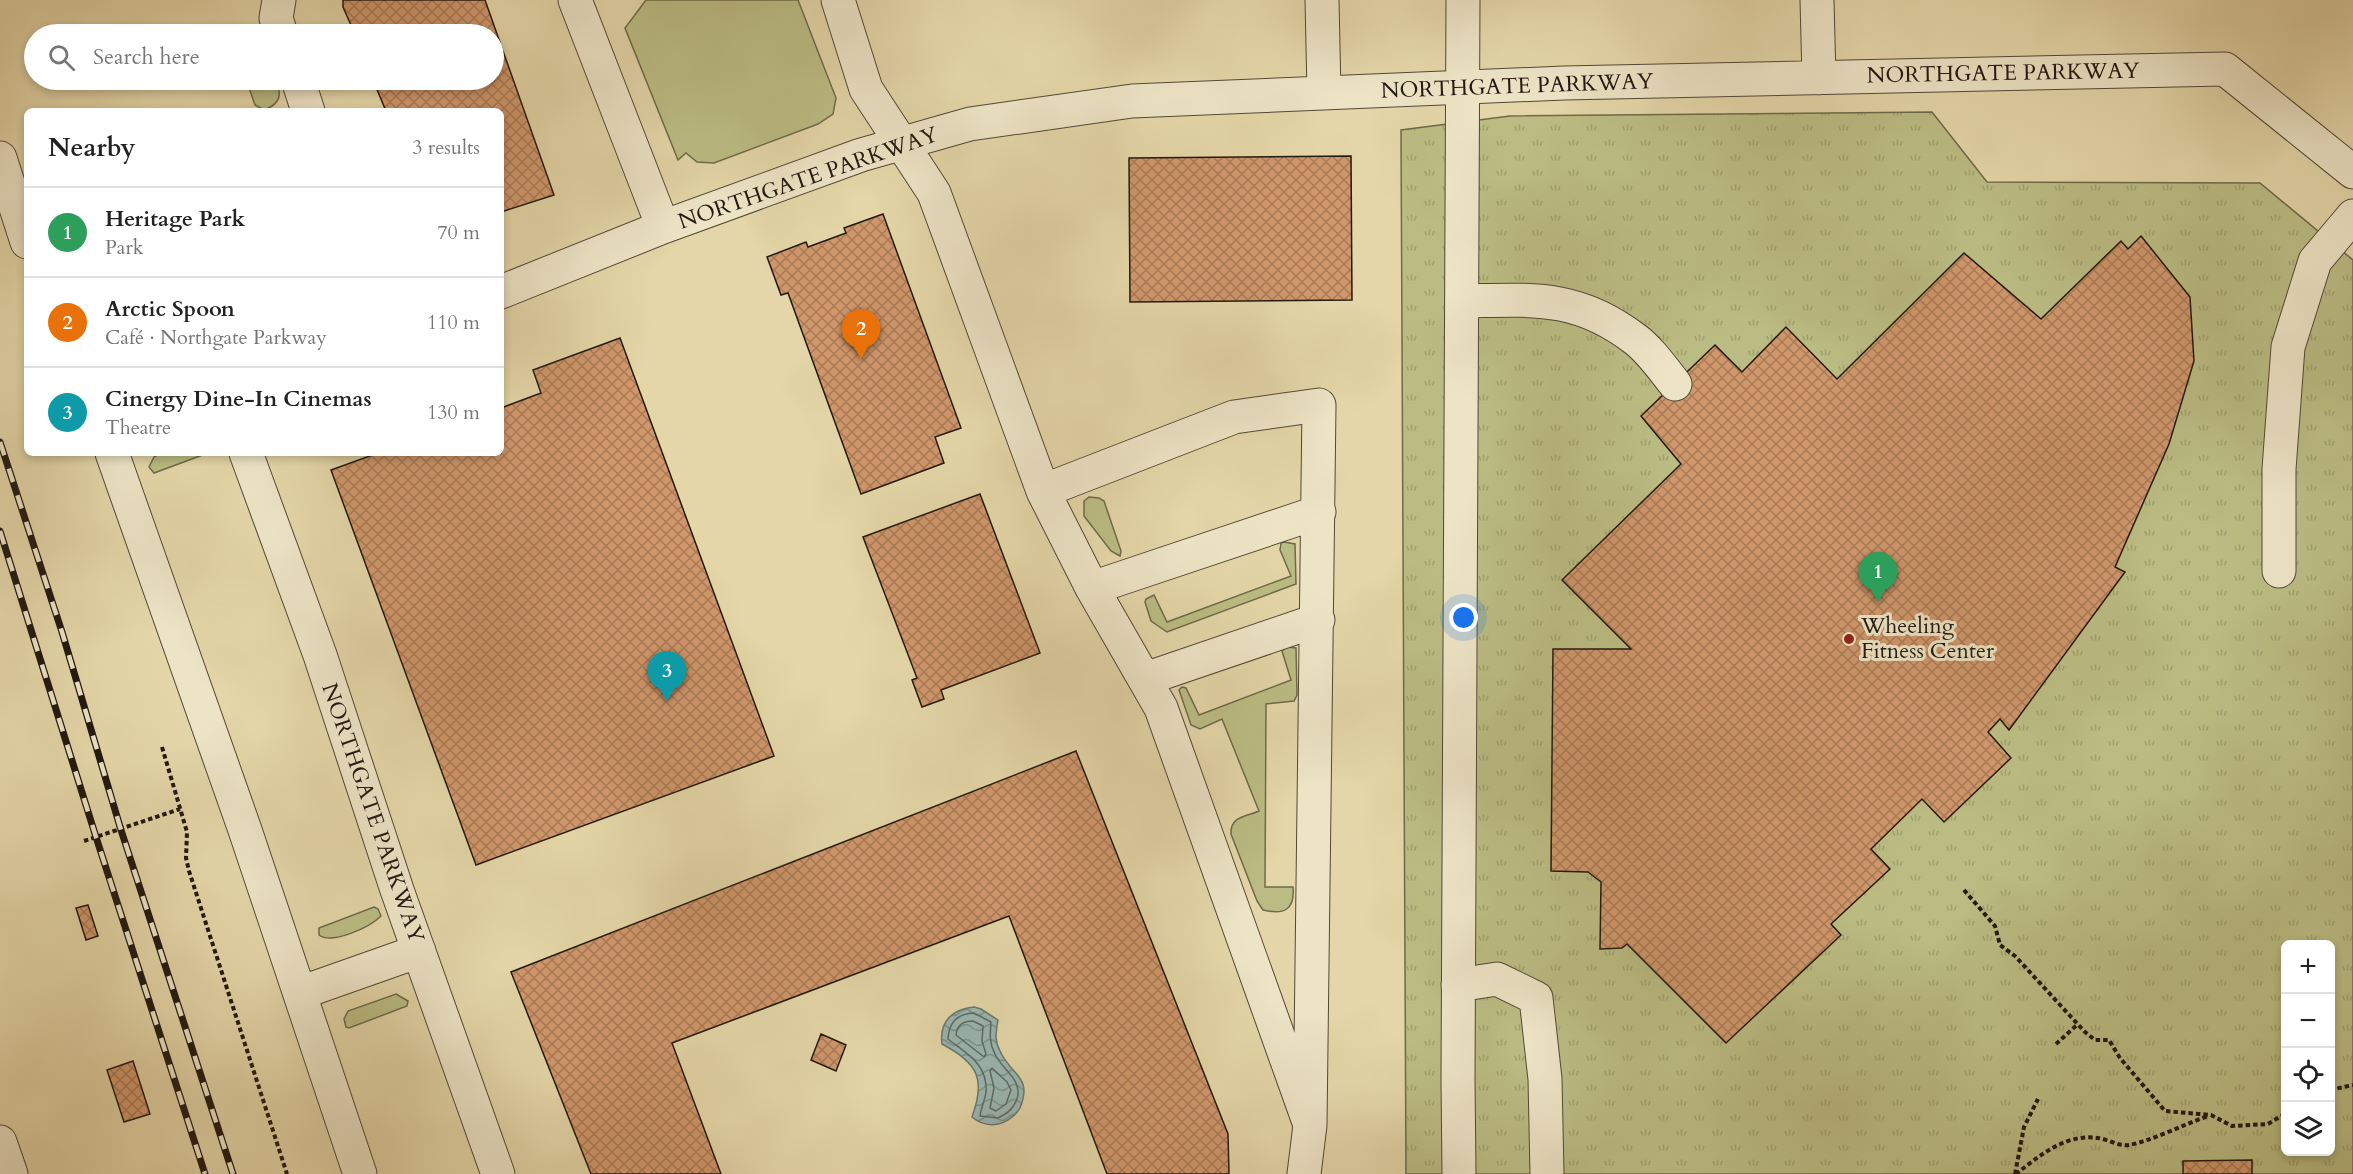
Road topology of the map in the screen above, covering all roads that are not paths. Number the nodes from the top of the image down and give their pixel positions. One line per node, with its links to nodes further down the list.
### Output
1 (279, 0): 7 (street)
2 (575, 0): 17 (street, NORTHGATE PARKWAY)
3 (838, 0): 13 (street)
4 (1322, 0): 11 (street)
5 (1463, 0): 9 (street)
6 (1817, 0): 8 (street)
7 (278, 24)
8 (1819, 78): 9 (street, NORTHGATE PARKWAY); 15 (street, NORTHGATE PARKWAY)
9 (1463, 88): 11 (street, NORTHGATE PARKWAY); 20 (street)
10 (301, 90): 12 (street)
11 (1324, 92): 13 (street, NORTHGATE PARKWAY)
12 (307, 108)
13 (901, 143): 17 (street, NORTHGATE PARKWAY); 24 (street)
14 (0, 158): 18 (street)
15 (2353, 172)
16 (2353, 216): 26 (street)
17 (663, 227): 19 (street, NORTHGATE PARKWAY)
18 (24, 233)
19 (504, 291)
20 (1463, 301): 21 (street); 31 (street)
21 (1675, 384)
22 (113, 456): 32 (street)
23 (247, 456): 30 (street, NORTHGATE PARKWAY)
24 (1042, 491): 25 (street); 27 (street)
25 (1319, 512): 27 (street); 28 (street)
26 (2279, 571)
27 (1092, 588): 29 (street)
28 (1318, 620): 29 (street); 33 (street)
29 (1145, 679): 33 (street)
30 (419, 951): 32 (street); 37 (street, NORTHGATE PARKWAY)
31 (1458, 985): 39 (street); 40 (street)
32 (300, 993): 36 (street)
33 (1310, 1125): 38 (street)
34 (0, 1142): 35 (street)
35 (11, 1174)
36 (360, 1174)
37 (498, 1174)
38 (1304, 1174)
39 (1459, 1174)
40 (1547, 1174)

